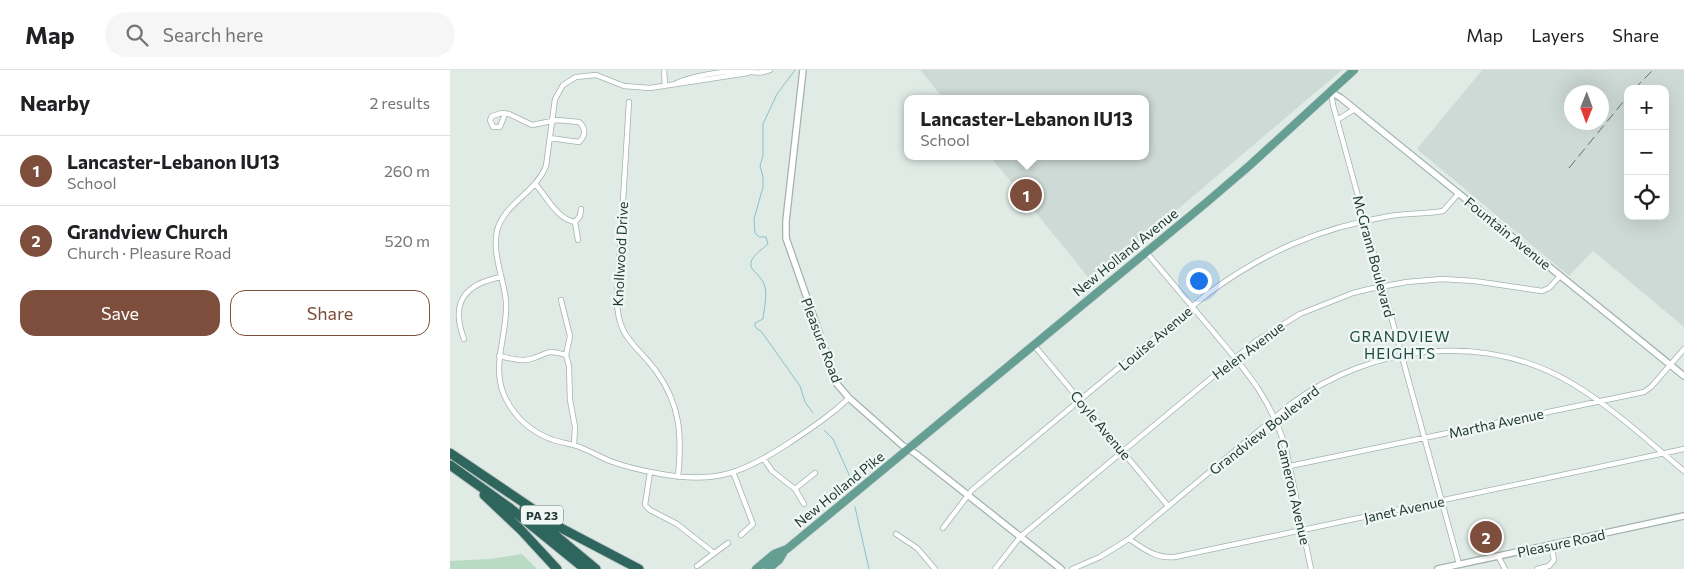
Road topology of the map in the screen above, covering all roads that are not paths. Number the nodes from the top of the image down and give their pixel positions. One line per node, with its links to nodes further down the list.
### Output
1 (664, 70): 5 (street)
2 (770, 70): 5 (street)
3 (803, 70): 34 (street, Pleasure Road)
4 (1354, 70): 6 (main road, New Holland Avenue)
5 (665, 86): 10 (street)
6 (1331, 92): 8 (street, Fountain Avenue); 11 (street, McGrann Boulevard); 19 (main road, New Holland Avenue)
7 (629, 102): 52 (street, Knollwood Drive)
8 (1355, 110): 11 (street); 14 (street, Fountain Avenue)
9 (505, 114): 10 (street)
10 (551, 120): 12 (street); 12 (street)
11 (1337, 120): 16 (street, McGrann Boulevard)
12 (550, 138): 13 (street)
13 (536, 185): 17 (street); 21 (street)
14 (1459, 193): 16 (street, Louise Avenue); 20 (street, Fountain Avenue)
15 (580, 209): 17 (street)
16 (1365, 221): 22 (street, McGrann Boulevard); 24 (street, Louise Avenue)
17 (575, 222): 18 (street)
18 (578, 240)
19 (1146, 251): 24 (street, Cameron Avenue); 26 (main road, New Holland Avenue)
20 (1560, 276): 22 (street, Helen Avenue); 32 (street, Fountain Avenue)
21 (501, 277): 25 (street); 30 (street)
22 (1383, 286): 29 (street, McGrann Boulevard); 31 (street, Helen Avenue)
23 (561, 300): 28 (street)
24 (1192, 307): 31 (street, Cameron Avenue); 35 (street, Louise Avenue)
25 (464, 339)
26 (1033, 344): 35 (street, Coyle Avenue); 40 (main road, New Holland Avenue)
27 (1684, 349): 32 (street, Martha Avenue)
28 (566, 355): 30 (street); 39 (street)
29 (1402, 355): 36 (street, Grandview Boulevard); 37 (street, Grandview Boulevard); 38 (street, McGrann Boulevard)
30 (499, 356): 39 (street)
31 (1235, 358): 37 (street, Cameron Avenue); 42 (street, Helen Avenue)
32 (1670, 365): 33 (street, Fountain Avenue); 36 (street, Martha Avenue)
33 (1684, 376)
34 (849, 398): 40 (street, Pleasure Road); 45 (street)
35 (1080, 400): 42 (street, Coyle Avenue); 54 (street, Louise Avenue)
36 (1598, 401): 38 (street, Martha Avenue); 44 (street, Grandview Boulevard)
37 (1275, 417): 46 (street, Cameron Avenue); 57 (street, Grandview Boulevard)
38 (1424, 438): 46 (street, Martha Avenue); 55 (street, McGrann Boulevard)
39 (574, 445): 49 (street)
40 (908, 449): 54 (street, Pleasure Road); 67 (main road, New Holland Pike)
41 (1684, 449): 44 (street, Janet Avenue)
42 (1122, 452): 57 (street, Coyle Avenue); 63 (street, Helen Avenue)
43 (450, 453): 74 (highway); 75 (highway, PA 23)
44 (1663, 454): 48 (street, Grandview Boulevard); 55 (street, Janet Avenue)
45 (764, 459): 50 (street); 53 (street)
46 (1290, 466): 60 (street, Cameron Avenue)
47 (452, 467): 72 (highway, PA 23); 73 (highway)
48 (1684, 471)
49 (650, 472): 52 (street); 68 (street)
50 (733, 472): 52 (street); 62 (street)
51 (815, 473): 53 (street)
52 (678, 477)
53 (795, 489): 56 (street)
54 (967, 495): 59 (street, Louise Avenue); 63 (street, Pleasure Road)
55 (1442, 501): 60 (street, Janet Avenue); 70 (street, McGrann Boulevard)
56 (804, 504)
57 (1168, 506): 64 (street, Grandview Boulevard)
58 (1684, 516): 66 (street, Pleasure Road)
59 (942, 528)
60 (1303, 530): 64 (street, Janet Avenue); 82 (street, Cameron Avenue)
61 (896, 534): 78 (street)
62 (741, 535)
63 (1020, 537): 79 (street, Helen Avenue); 80 (street, Pleasure Road)
64 (1129, 539): 81 (street, Grandview Boulevard)
65 (728, 543): 68 (street)
66 (1551, 545): 69 (street, Pleasure Road); 85 (street)
67 (787, 549): 76 (main road, New Holland Pike); 77 (main road, New Holland Pike)
68 (714, 553): 71 (street)
69 (1498, 556): 70 (street, Pleasure Road); 84 (street)
70 (1459, 564): 83 (street, Pleasure Road)
71 (697, 566)
72 (557, 569)
73 (585, 569)
74 (596, 569)
75 (639, 569)
76 (756, 569)
77 (768, 569)
78 (935, 569)
79 (995, 569)
80 (1060, 569)
81 (1072, 569)
82 (1312, 569)
83 (1438, 569)
84 (1505, 569)
85 (1537, 569)

